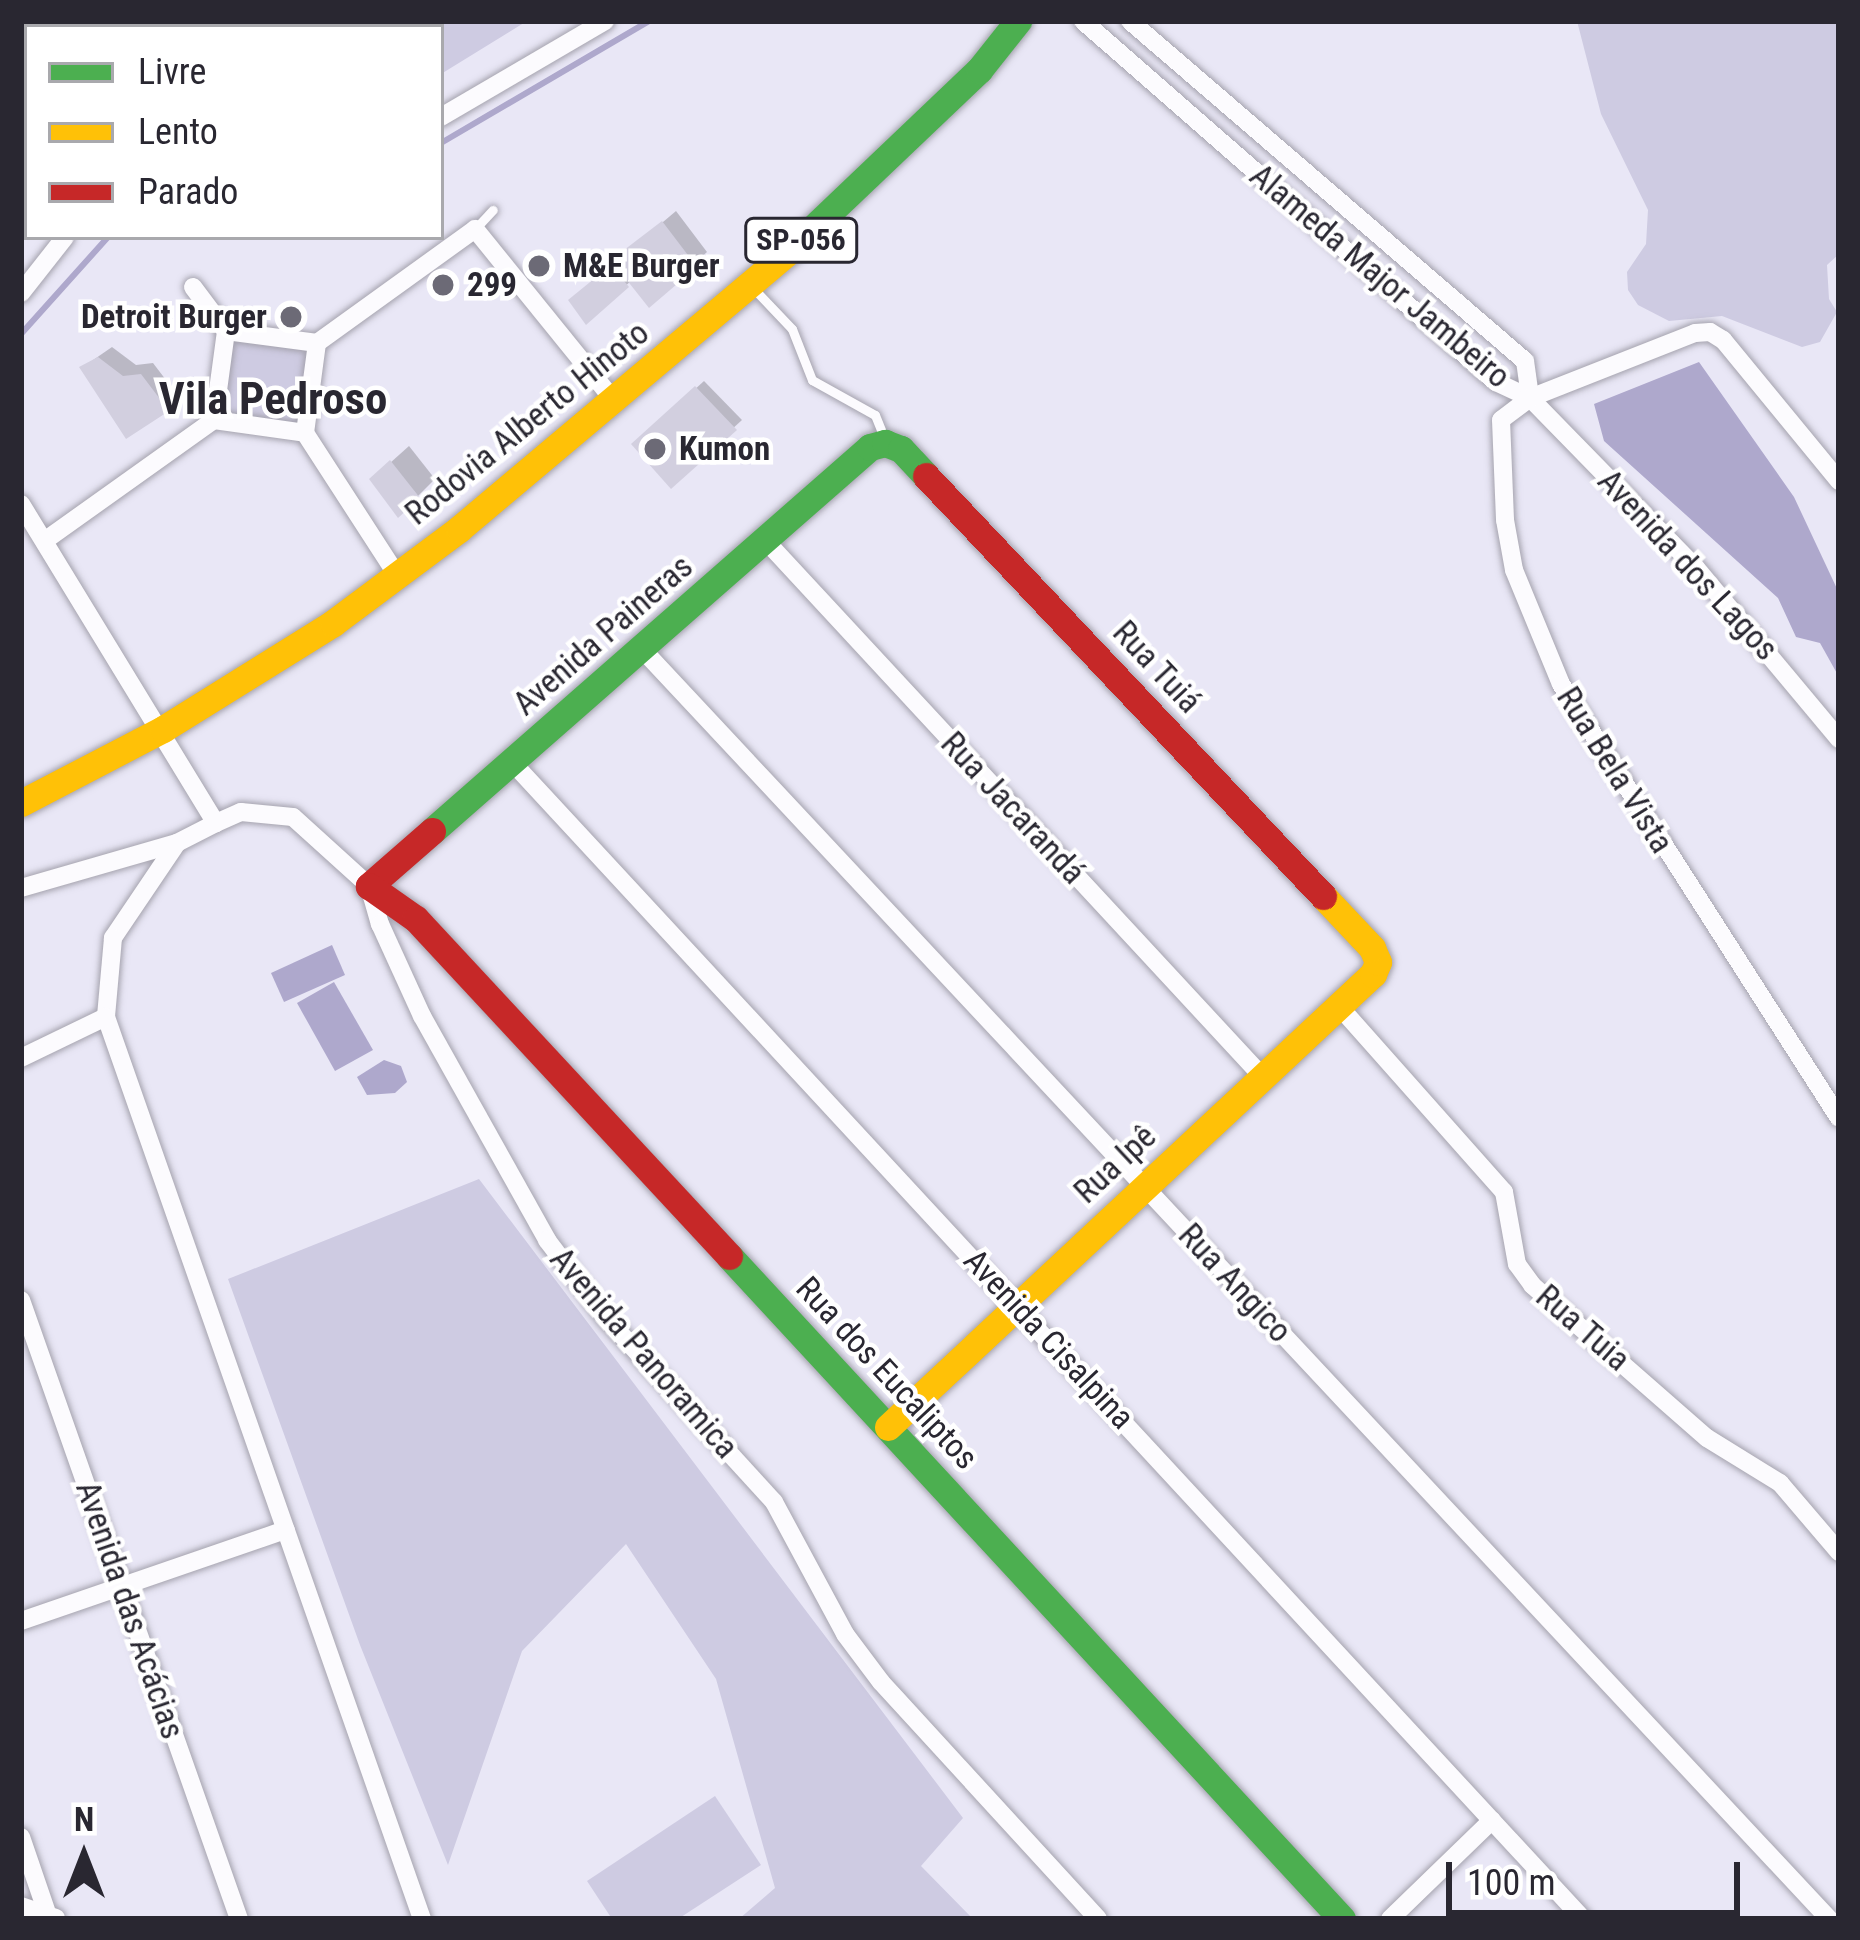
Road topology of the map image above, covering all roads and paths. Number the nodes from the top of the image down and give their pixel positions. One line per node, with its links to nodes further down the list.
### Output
1 (605, 21): 9 (street)
2 (996, 21): 7 (street)
3 (1018, 21): 7 (street, Rodovia Alberto Hinoto / SP-056)
4 (1083, 21): 8 (street, Alameda Major Jambeiro)
5 (1130, 21): 6 (street, Alameda Major Jambeiro)
6 (1172, 57): 8 (street); 19 (street, Alameda Major Jambeiro)
7 (979, 70): 14 (street, Rodovia Alberto Hinoto / SP-056)
8 (1152, 80): 19 (street, Alameda Major Jambeiro)
9 (444, 116)
10 (493, 210): 11 (lane)
11 (475, 229): 17 (street); 18 (street)
12 (63, 240): 15 (street)
13 (193, 287): 16 (street)
14 (752, 287): 18 (street, Rodovia Alberto Hinoto / SP-056); 22 (lane)
15 (21, 293)
16 (226, 331): 17 (street); 20 (street)
17 (317, 344): 21 (street)
18 (611, 397): 27 (street, Rodovia Alberto Hinoto / SP-056)
19 (1530, 398): 23 (street); 30 (street, Avenida dos Lagos); 42 (street, Rua Bela Vista)
20 (214, 420): 21 (street); 25 (street)
21 (305, 433): 27 (street)
22 (885, 442): 26 (street, Avenida Paineras); 37 (street, Rua Tuiá)
23 (1839, 481)
24 (21, 504): 25 (street)
25 (47, 539): 29 (street)
26 (765, 540): 28 (street, Avenida Paineras); 41 (street, Rua Jacarandá)
27 (397, 575): 29 (street, Rodovia Alberto Hinoto / SP-056)
28 (641, 648): 31 (street, Avenida Paineras); 43 (street, Rua Angico)
29 (164, 729): 32 (street, Rodovia Alberto Hinoto / SP-056); 33 (street)
30 (1839, 740)
31 (512, 762): 35 (street, Avenida Paineras); 45 (street, Avenida Cisalpina)
32 (21, 803)
33 (216, 823): 34 (street, Avenida Panoramica); 35 (street, Avenida Panoramica)
34 (177, 843): 36 (street, Avenida Panoramica); 39 (street)
35 (369, 886): 46 (street, Rua dos Eucaliptos); 57 (street, Avenida Panoramica)
36 (21, 888)
37 (1372, 948): 38 (street, Rua Ipê)
38 (1338, 1005): 41 (street, Rua Ipê); 48 (street, Rua Tuia)
39 (106, 1017): 40 (street); 47 (street)
40 (21, 1058)
41 (1262, 1075): 43 (street, Rua Ipê)
42 (1839, 1118)
43 (1144, 1186): 45 (street, Rua Ipê); 61 (street, Rua Angico)
44 (21, 1300): 49 (street, Avenida das Acácias)
45 (1017, 1305): 46 (street, Rua Ipê); 51 (street, Avenida Cisalpina)
46 (888, 1427): 58 (street, Rua dos Eucaliptos)
47 (286, 1530): 49 (street); 56 (street)
48 (1839, 1552)
49 (121, 1586): 50 (street); 55 (street, Avenida das Acácias)
50 (21, 1621)
51 (1492, 1820): 59 (street); 60 (street, Avenida Cisalpina)
52 (21, 1837): 54 (street)
53 (21, 1906): 54 (street)
54 (53, 1917)
55 (238, 1919)
56 (422, 1919)
57 (1098, 1919)
58 (1342, 1919)
59 (1390, 1919)
60 (1583, 1919)
61 (1829, 1919)

